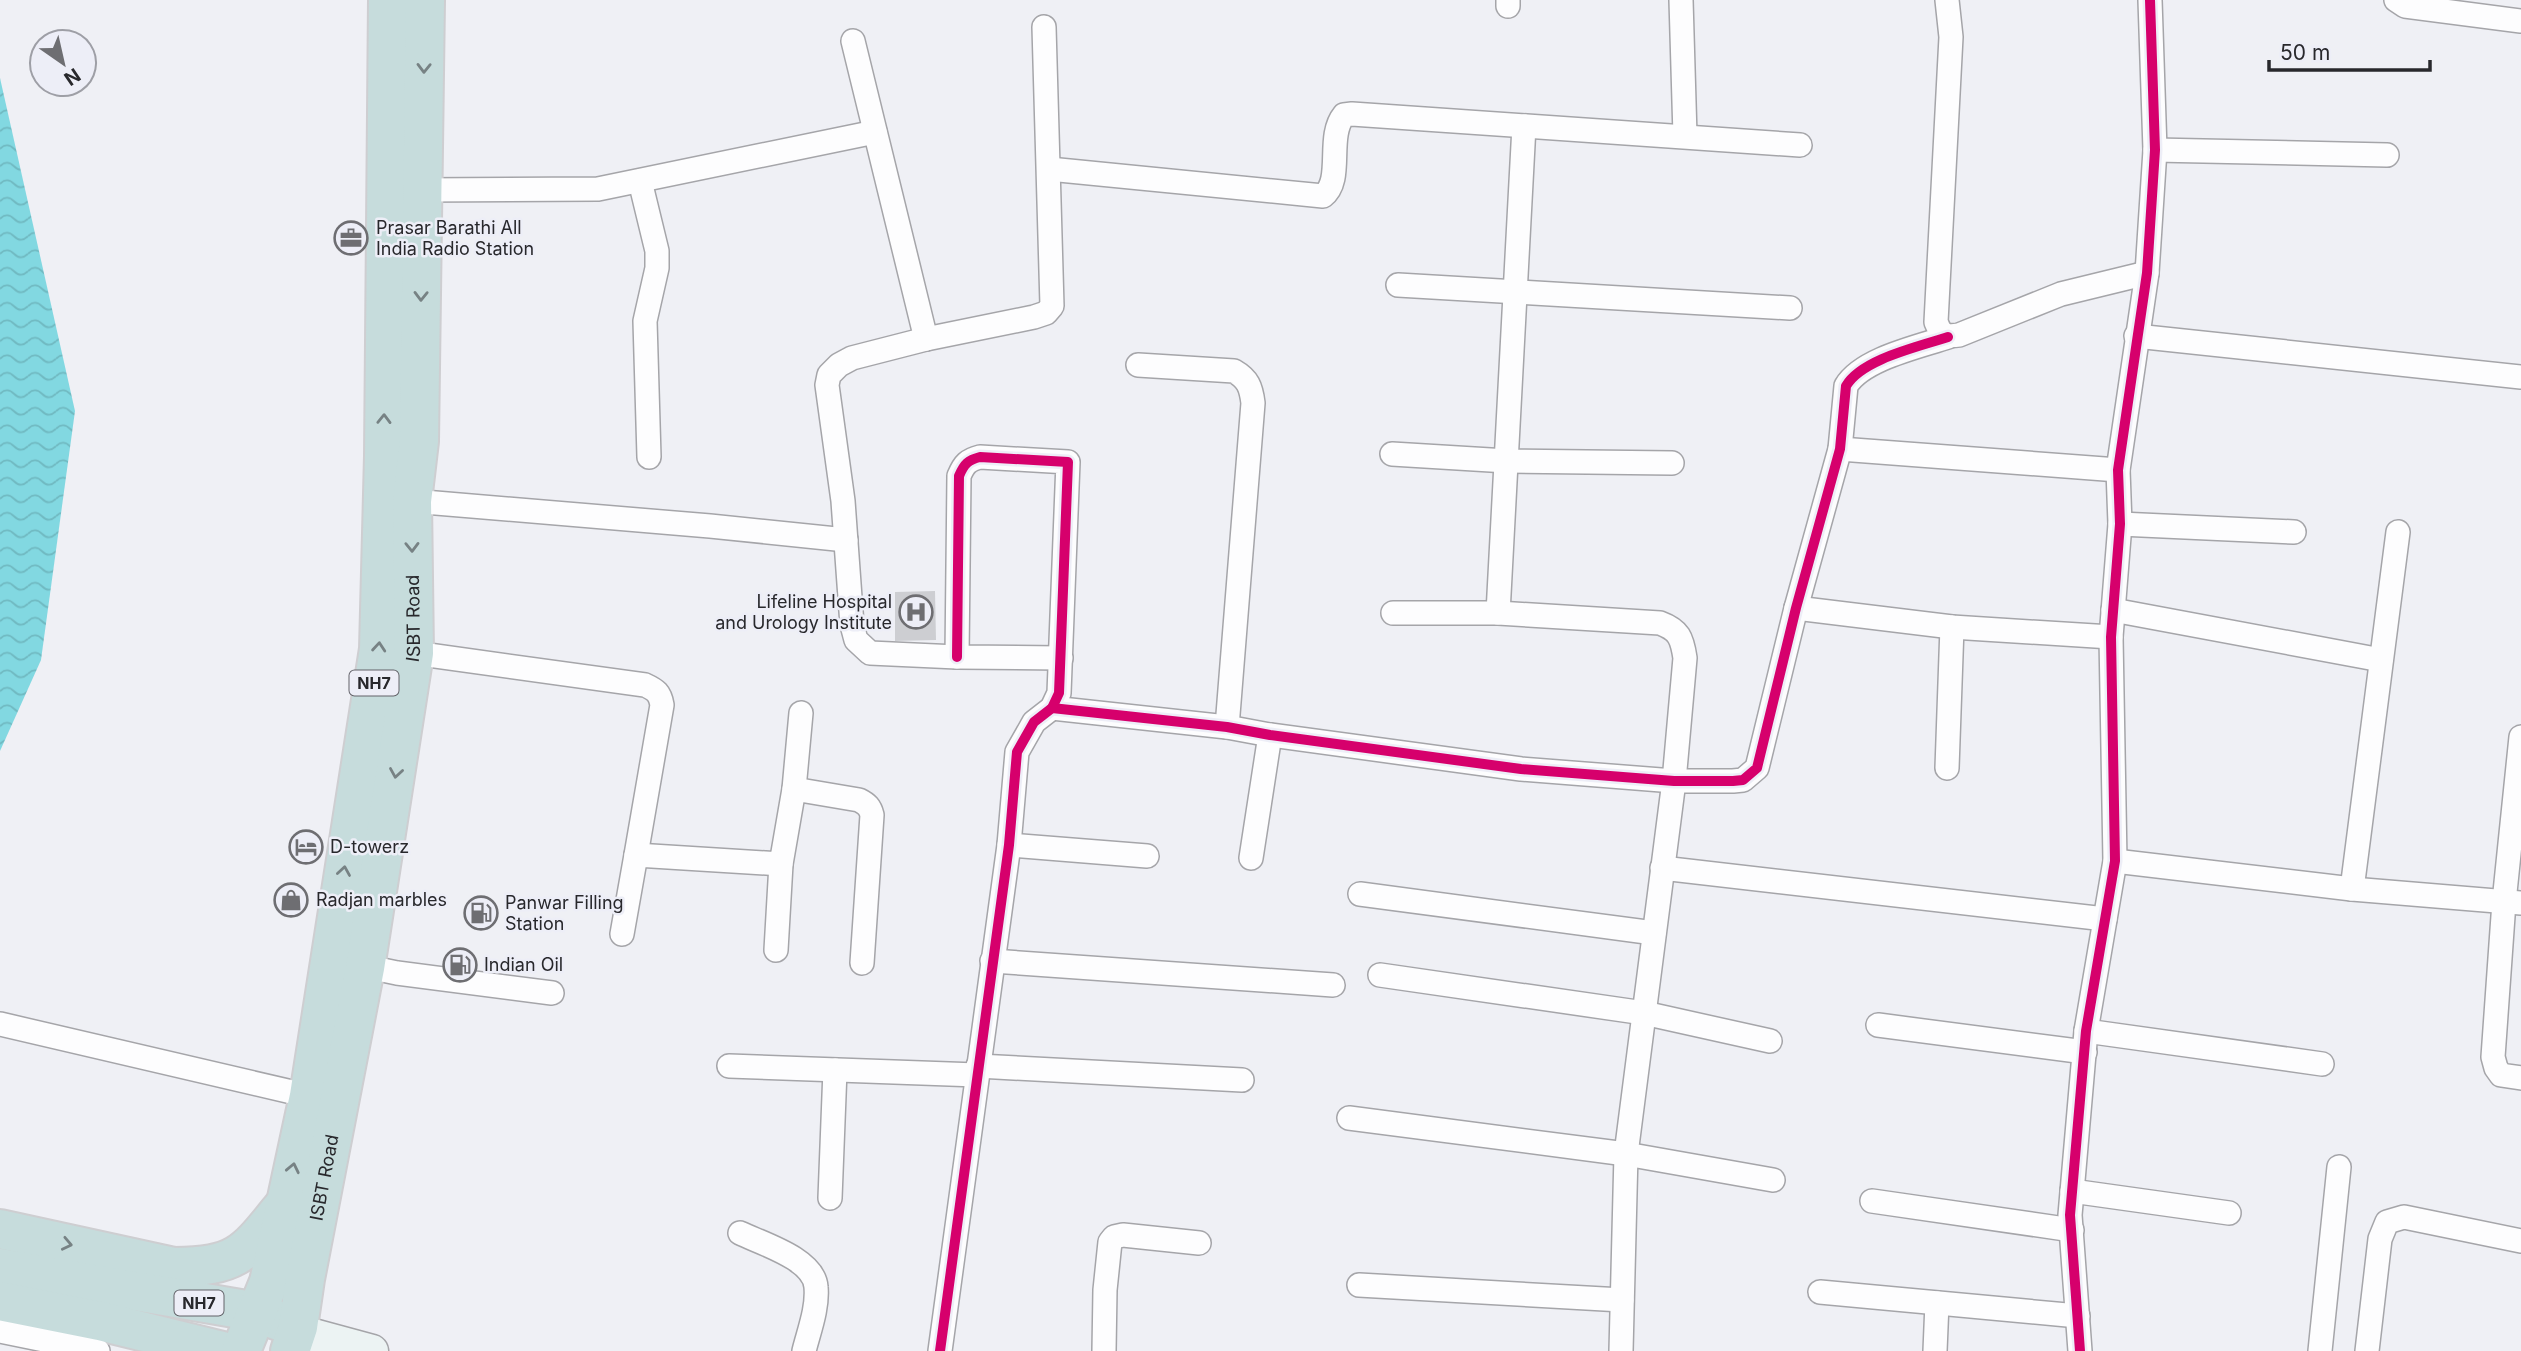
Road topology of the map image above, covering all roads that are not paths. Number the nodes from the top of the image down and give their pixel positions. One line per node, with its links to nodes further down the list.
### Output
1 (388, 0): 72 (highway, NH7, one-way to 1)
2 (425, 0): 18 (highway, ISBT Road / NH7, one-way to 18)
3 (1681, 0): 12 (street)
4 (1947, 0): 24 (street)
5 (2150, 0): 14 (street)
6 (2396, 0): 7 (street)
7 (2521, 21)
8 (1044, 27): 16 (street)
9 (853, 41): 11 (street)
10 (1524, 126): 12 (street); 16 (street); 21 (street)
11 (875, 132): 17 (street); 25 (street)
12 (1685, 136): 13 (street)
13 (1800, 145)
14 (2155, 150): 15 (street); 19 (street)
15 (2387, 155)
16 (1049, 169): 25 (street)
17 (640, 181): 18 (street); 30 (street)
18 (422, 190): 34 (highway, ISBT Road / NH7, one-way to 34)
19 (2147, 272): 23 (street); 24 (street)
20 (1398, 285): 21 (street)
21 (1516, 292): 22 (street); 31 (street)
22 (1790, 307)
23 (2136, 336): 27 (street); 33 (street)
24 (1948, 337): 28 (street)
25 (926, 339): 38 (street)
26 (1138, 365): 51 (street)
27 (2521, 377)
28 (1840, 449): 33 (street); 39 (street)
29 (1392, 454): 31 (street)
30 (649, 457)
31 (1507, 461): 32 (street); 42 (street)
32 (1672, 463)
33 (2118, 470): 35 (street)
34 (412, 501): 38 (street); 45 (highway, ISBT Road / NH7, one-way to 45)
35 (2120, 524): 37 (street); 40 (street)
36 (2398, 532): 48 (street)
37 (2294, 533)
38 (846, 540): 46 (street)
39 (1796, 608): 43 (street); 55 (street)
40 (2113, 610): 44 (street); 48 (street)
41 (1393, 613): 42 (street)
42 (1498, 614): 55 (street)
43 (1952, 627): 44 (street); 54 (street)
44 (2111, 637): 61 (street)
45 (414, 653): 58 (street); 72 (highway, ISBT Road / NH7, one-way to 72)
46 (957, 657): 47 (street); 47 (street)
47 (1061, 657): 49 (street)
48 (2381, 660): 64 (street)
49 (1052, 708): 51 (street); 57 (street)
50 (801, 713): 56 (street)
51 (1227, 727): 52 (street)
52 (1270, 735): 55 (street); 60 (street)
53 (2521, 737): 66 (street)
54 (1947, 768)
55 (1674, 781): 63 (street)
56 (794, 789): 62 (street); 73 (street)
57 (1009, 845): 59 (street); 71 (street)
58 (636, 855): 62 (street); 69 (street)
59 (1147, 856)
60 (1251, 858)
61 (2115, 861): 64 (street); 67 (street)
62 (781, 864): 70 (street)
63 (1662, 868): 67 (street); 68 (street)
64 (2352, 889): 66 (street)
65 (1360, 894): 68 (street)
66 (2512, 902): 86 (street)
67 (2105, 919): 81 (street)
68 (1654, 933): 77 (street)
69 (622, 934)
70 (776, 950)
71 (992, 961): 75 (street); 85 (street)
72 (348, 962): 76 (street); 88 (highway, NH7); 113 (highway, ISBT Road / NH7)
73 (862, 962)
74 (1380, 975): 77 (street)
75 (1333, 985)
76 (552, 993)
77 (1644, 1013): 80 (street); 90 (street)
78 (0, 1024): 88 (street)
79 (1878, 1025): 81 (street)
80 (1770, 1041)
81 (2086, 1042): 82 (street); 93 (street)
82 (2322, 1064)
83 (729, 1066): 84 (street)
84 (835, 1070): 85 (street); 94 (street)
85 (977, 1070): 87 (street); 119 (street)
86 (2521, 1078)
87 (1242, 1080)
88 (309, 1096): 96 (highway, NH7, one-way to 88)
89 (1349, 1118): 90 (street)
90 (1626, 1154): 92 (street); 106 (street)
91 (2339, 1167): 124 (street)
92 (1773, 1180)
93 (2072, 1191): 97 (street); 99 (street)
94 (830, 1198)
95 (1872, 1202): 99 (street)
96 (285, 1205): 98 (highway, one-way to 96); 109 (highway, NH7)
97 (2229, 1213)
98 (0, 1229)
99 (2072, 1230): 110 (street)
100 (740, 1233): 118 (street)
101 (2521, 1241): 125 (street)
102 (1199, 1242): 120 (street)
103 (0, 1268): 112 (highway, NH7)
104 (1359, 1284): 106 (street)
105 (1820, 1293): 108 (street)
106 (1622, 1300): 121 (street)
107 (0, 1301): 112 (highway, NH7)
108 (1937, 1303): 110 (street); 122 (street)
109 (257, 1313): 112 (highway, NH7); 113 (highway, NH7); 116 (highway, NH7)
110 (2078, 1316): 123 (street)
111 (0, 1331): 112 (street)
112 (91, 1331): 114 (highway, NH7)
113 (294, 1339): 117 (main road)
114 (161, 1345): 115 (highway, NH7)
115 (222, 1351)
116 (242, 1351)
117 (372, 1351)
118 (804, 1351)
119 (940, 1351)
120 (1104, 1351)
121 (1621, 1351)
122 (1935, 1351)
123 (2080, 1351)
124 (2320, 1351)
125 (2367, 1351)

